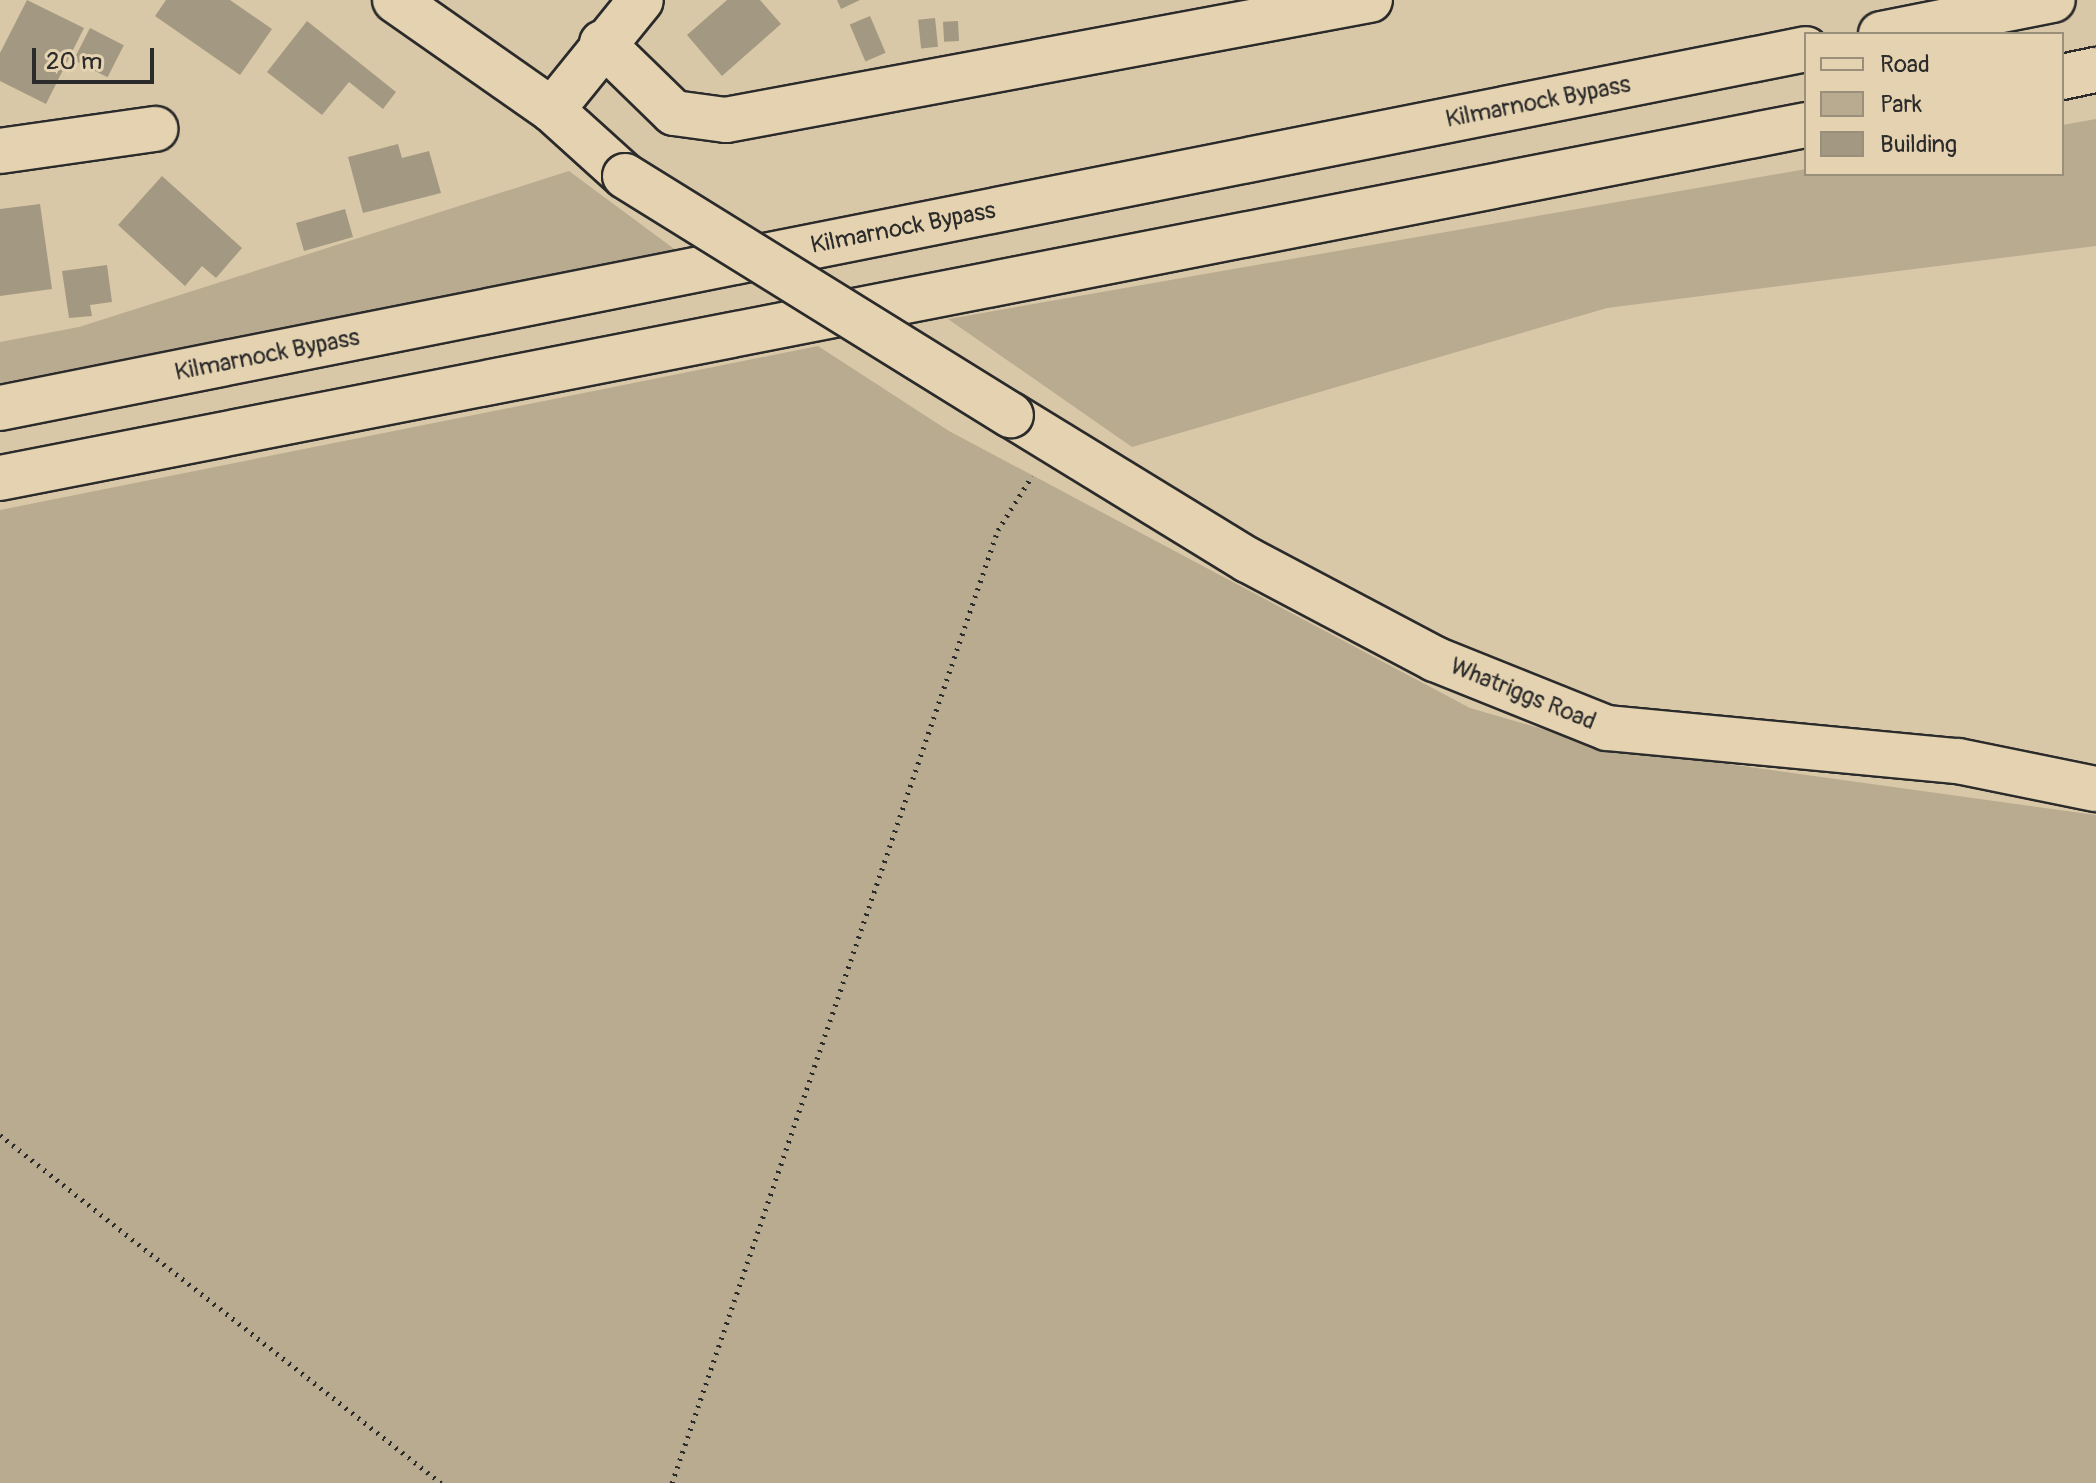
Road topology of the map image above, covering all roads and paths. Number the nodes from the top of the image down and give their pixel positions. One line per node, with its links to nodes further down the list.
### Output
1 (395, 0): 10 (main road)
2 (641, 0): 6 (main road)
3 (1370, 0): 6 (main road)
4 (2053, 0): 5 (main road)
5 (1891, 32)
6 (602, 43): 10 (main road)
7 (1804, 49): 14 (main road, Kilmarnock Bypass)
8 (2096, 70): 9 (main road)
9 (2064, 77)
10 (552, 110): 15 (main road, Whatriggs Road, bridge)
11 (1804, 125): 16 (main road)
12 (155, 129): 13 (main road)
13 (0, 151)
14 (0, 408)
15 (1053, 445): 17 (main road, Whatriggs Road); 20 (path)
16 (0, 478)
17 (2096, 789)
18 (0, 1135): 19 (path)
19 (441, 1483)
20 (672, 1483)

